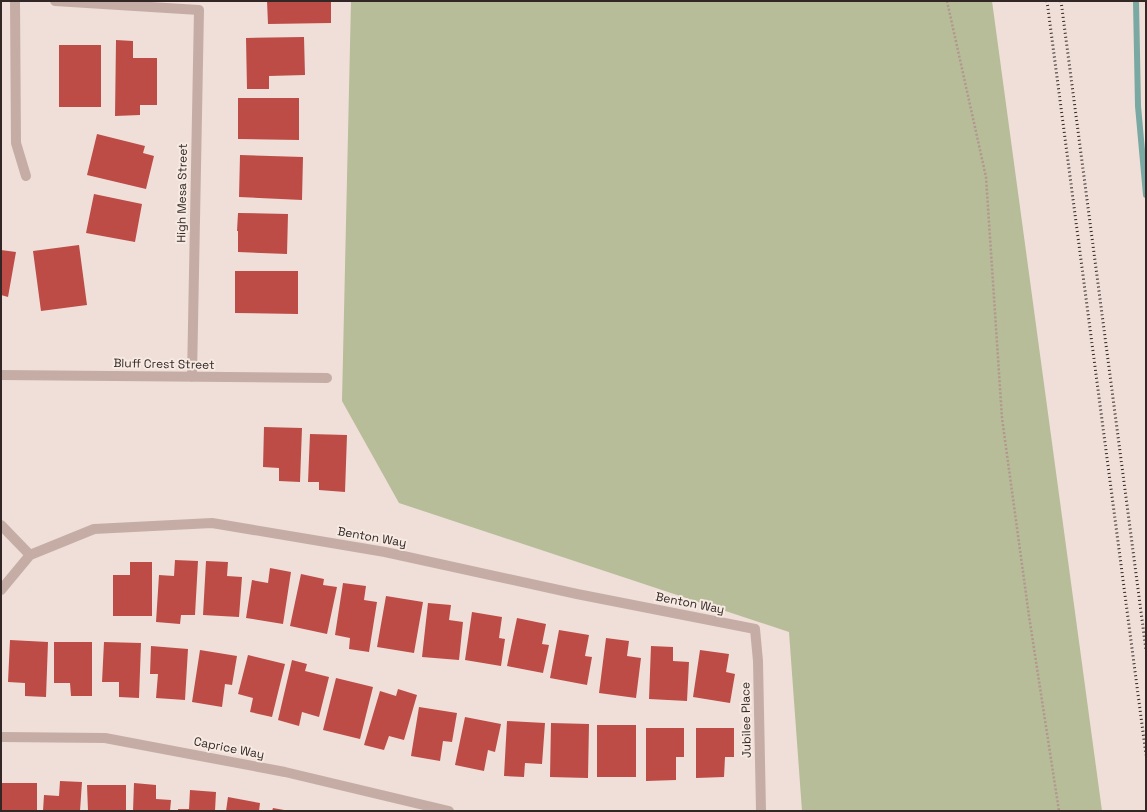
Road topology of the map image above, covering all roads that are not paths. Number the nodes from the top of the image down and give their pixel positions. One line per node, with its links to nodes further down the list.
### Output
1 (16, 1): 3 (street)
2 (55, 1): 5 (street, High Mesa Street)
3 (26, 176)
4 (1, 375): 5 (street, Bluff Crest Street)
5 (192, 377): 6 (street, Bluff Crest Street)
6 (327, 378)
7 (1, 525): 8 (street)
8 (30, 555): 9 (street, Benton Way); 10 (street, Benton Way)
9 (1, 590)
10 (755, 629): 13 (street, Jubilee Place)
11 (1, 737): 12 (street, Caprice Way)
12 (449, 811)
13 (761, 811)

